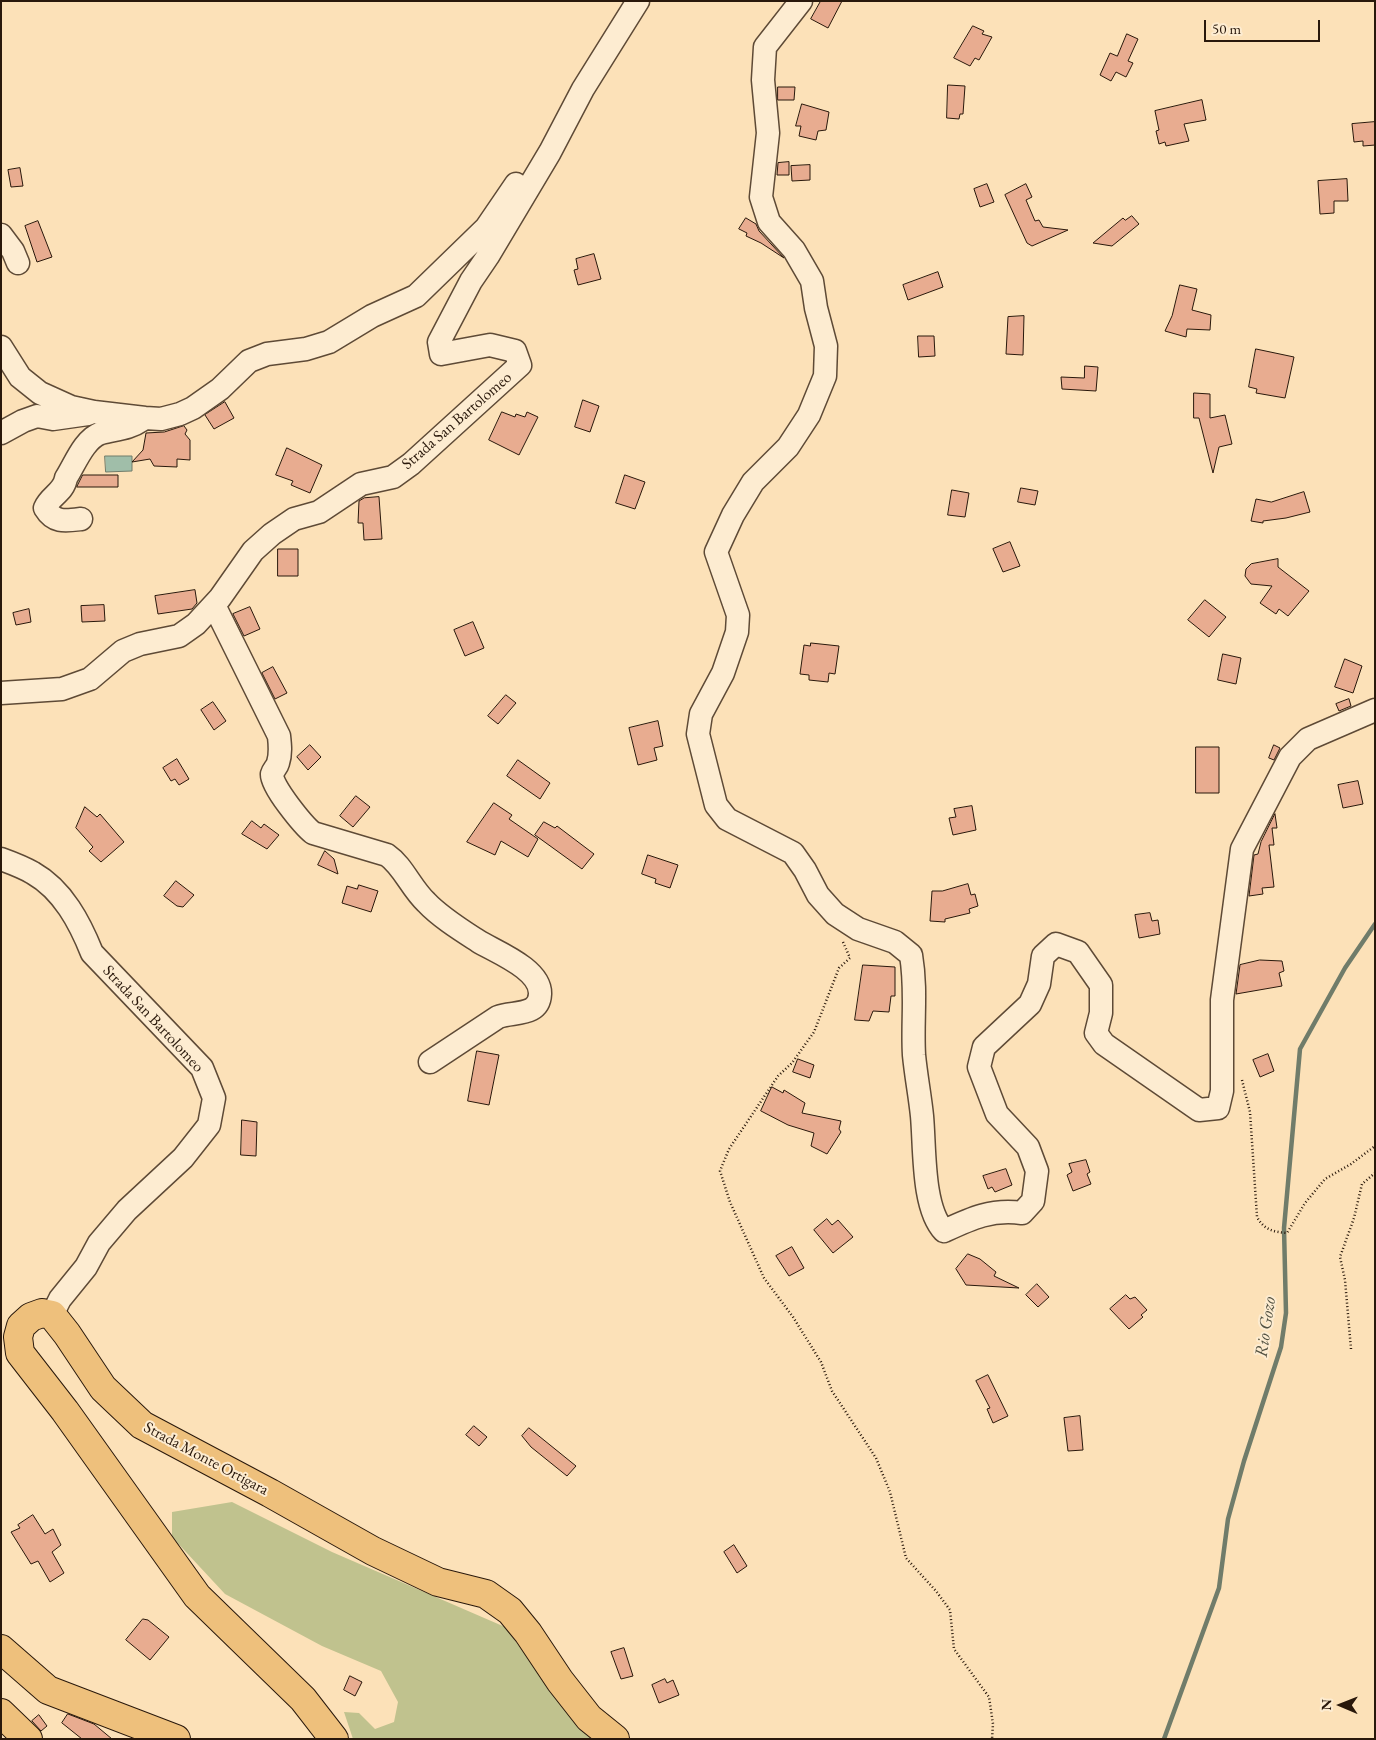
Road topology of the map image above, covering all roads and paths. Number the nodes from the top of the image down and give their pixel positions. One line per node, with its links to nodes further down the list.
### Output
1 (638, 1): 3 (street, Strada San Bartolomeo)
2 (801, 1): 15 (street)
3 (567, 118): 8 (street); 11 (street, Strada San Bartolomeo)
4 (1, 235): 5 (street)
5 (18, 263)
6 (1, 347): 7 (street)
7 (94, 412): 8 (street); 9 (street)
8 (145, 418): 10 (street)
9 (1, 433)
10 (81, 519)
11 (214, 604): 12 (street, Strada San Bartolomeo); 16 (street)
12 (1, 693)
13 (1375, 710): 15 (street)
14 (1, 859): 20 (street, Strada San Bartolomeo)
15 (835, 914): 28 (path)
16 (430, 1062)
17 (1241, 1076): 18 (path)
18 (1375, 1146)
19 (1375, 1173): 21 (path)
20 (52, 1315): 26 (main road); 27 (main road, Strada Monte Ortigara)
21 (1351, 1348)
22 (1, 1649): 25 (main road)
23 (1, 1713): 24 (main road)
24 (28, 1739)
25 (176, 1739)
26 (334, 1739)
27 (615, 1739)
28 (992, 1739)

